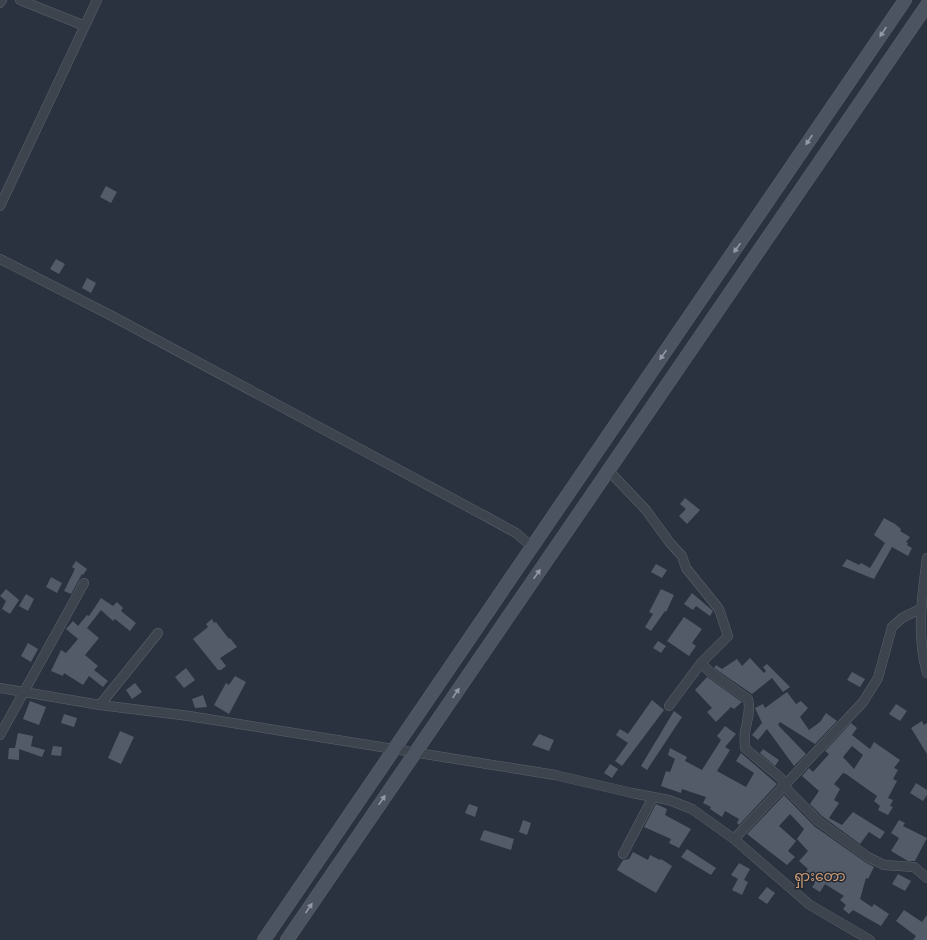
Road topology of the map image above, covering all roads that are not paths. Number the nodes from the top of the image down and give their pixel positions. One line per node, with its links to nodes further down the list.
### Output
1 (2, 0): 5 (street)
2 (20, 0): 7 (street)
3 (97, 0): 7 (street)
4 (905, 0): 11 (main road, one-way to 11)
5 (0, 3)
6 (927, 5): 10 (main road)
7 (85, 26): 8 (street)
8 (0, 206)
9 (0, 259): 11 (street)
10 (608, 470): 15 (main road, one-way to 10); 18 (street)
11 (531, 546): 14 (main road)
12 (927, 558): 16 (street)
13 (84, 583): 21 (street)
14 (507, 583): 15 (main road); 25 (main road)
15 (522, 596): 26 (main road, one-way to 15)
16 (920, 609): 19 (street); 27 (street)
17 (158, 634): 22 (street)
18 (701, 663): 23 (street); 27 (street)
19 (927, 673)
20 (0, 688): 21 (street)
21 (23, 693): 22 (street); 24 (street)
22 (100, 705): 25 (street)
23 (669, 706)
24 (0, 735)
25 (393, 750): 26 (street); 32 (main road)
26 (415, 752): 28 (street); 33 (main road, one-way to 26)
27 (784, 786): 29 (street); 31 (street)
28 (653, 797): 29 (street); 30 (street)
29 (734, 839): 34 (street)
30 (623, 854)
31 (927, 878)
32 (264, 940)
33 (287, 940)
34 (870, 940)

